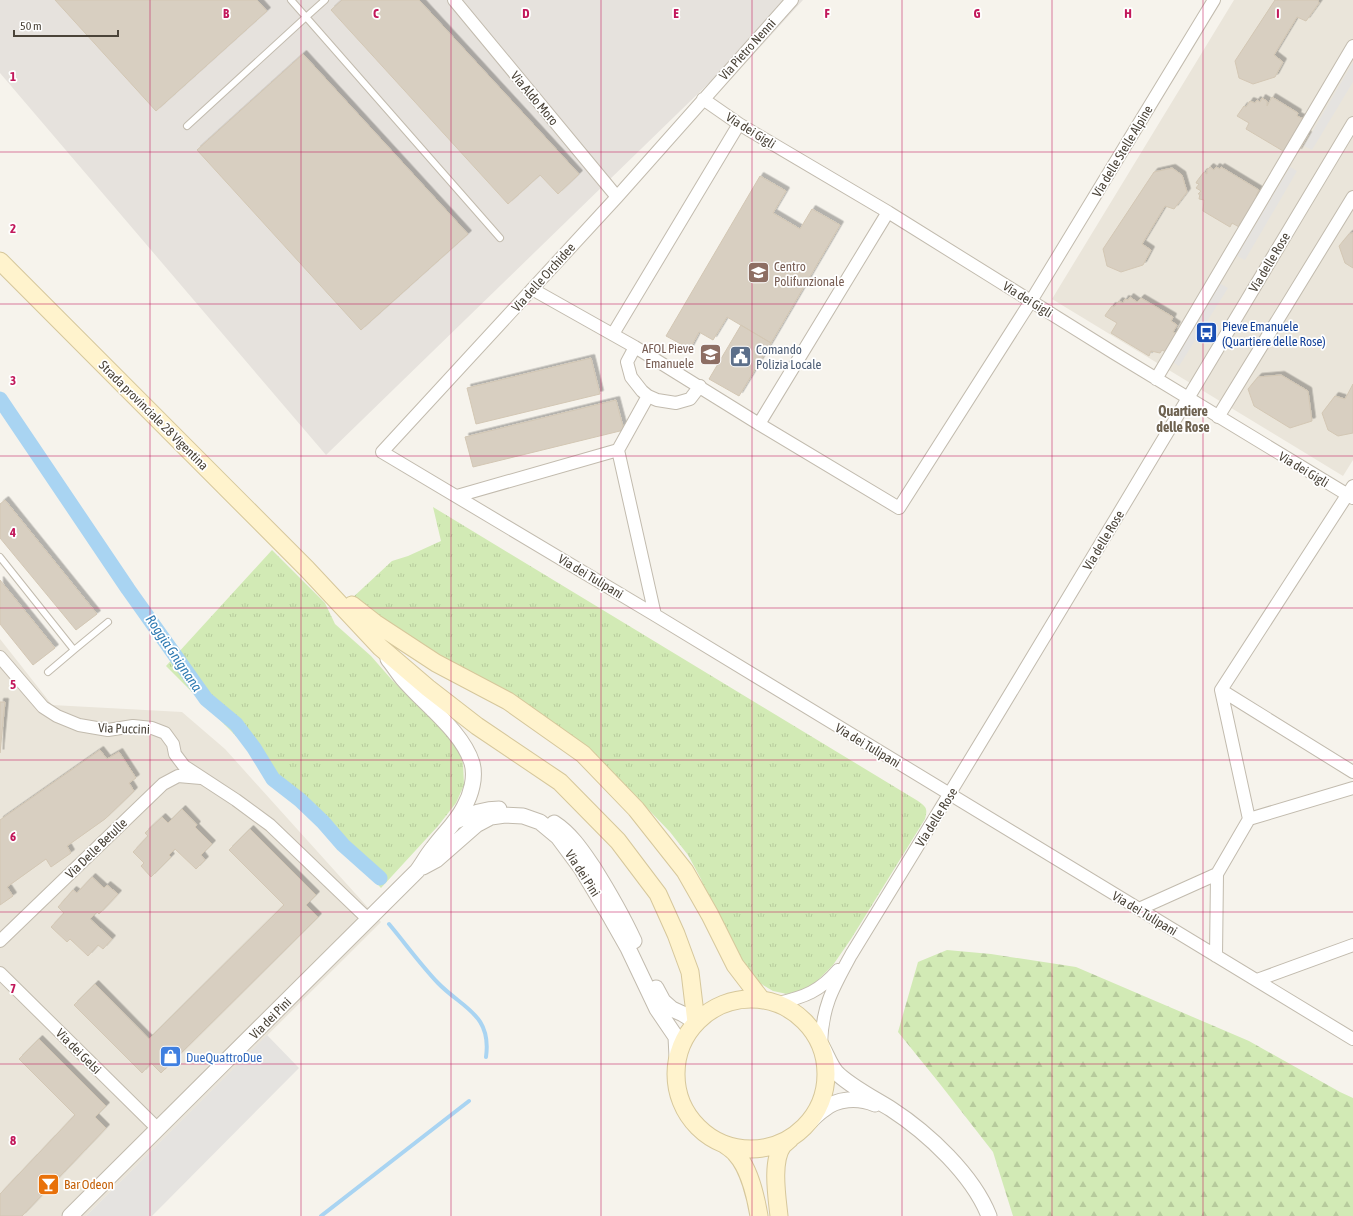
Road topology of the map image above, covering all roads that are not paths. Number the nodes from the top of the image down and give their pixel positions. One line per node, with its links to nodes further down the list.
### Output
1 (292, 0): 6 (lane)
2 (325, 0): 6 (lane)
3 (454, 0): 12 (street, Via Aldo Moro)
4 (792, 0): 8 (street, Via Pietro Nenni)
5 (1214, 0): 18 (street, Via delle Stelle Alpine)
6 (306, 17): 11 (lane); 15 (lane)
7 (1353, 46): 21 (street)
8 (703, 99): 10 (street, Via dei Gigli); 12 (street, Via delle Orchidee)
9 (1353, 123): 24 (street, Via delle Rose)
10 (739, 124): 14 (street, Via dei Gigli); 19 (street)
11 (187, 126)
12 (616, 196): 17 (street, Via delle Orchidee)
13 (1353, 197): 25 (street)
14 (888, 212): 18 (street, Via dei Gigli); 26 (street)
15 (500, 238)
16 (0, 261): 32 (main road, Strada provinciale 28 Vigentina)
17 (532, 289): 19 (street); 28 (street, Via delle Orchidee)
18 (1031, 301): 21 (street, Via dei Gigli); 26 (street, Via delle Stelle Alpine)
19 (613, 334): 20 (street)
20 (635, 347): 22 (street); 23 (street)
21 (1156, 379): 24 (street, Via dei Gigli)
22 (700, 386): 23 (street); 26 (street)
23 (648, 396): 27 (street)
24 (1187, 398): 25 (street, Via dei Gigli); 43 (street, Via delle Rose)
25 (1218, 417): 29 (street, Via dei Gigli)
26 (759, 424)
27 (618, 450): 30 (street); 33 (street)
28 (382, 452): 30 (street, Via dei Tulipani)
29 (1351, 493): 39 (street)
30 (457, 496): 33 (street, Via dei Tulipani)
31 (0, 558): 36 (lane)
32 (307, 569): 35 (main road); 56 (main road)
33 (655, 614): 43 (street, Via dei Tulipani)
34 (108, 622): 36 (lane)
35 (380, 647): 45 (street, Via dei Pini); 58 (main road)
36 (74, 650): 38 (lane)
37 (0, 657): 41 (street, Via Puccini)
38 (48, 672)
39 (1220, 690): 40 (street); 44 (street)
40 (1353, 772)
41 (203, 779): 49 (street, Via Puccini); 50 (street, Via Delle Betulle)
42 (1353, 788): 44 (street)
43 (950, 794): 48 (street, Via dei Tulipani); 52 (street, Via delle Rose)
44 (1249, 819): 47 (street)
45 (456, 821): 46 (street, Via dei Pini); 58 (street, Via dei Pini)
46 (417, 871): 49 (street, Via dei Pini); 61 (street, Via dei Pini)
47 (1216, 874): 48 (street); 53 (street)
48 (1139, 909): 53 (street, Via dei Tulipani)
49 (368, 919): 64 (street, Via dei Pini)
50 (0, 941)
51 (1353, 945): 55 (street)
52 (851, 955): 57 (street, Via delle Rose); 60 (street, Via delle Rose)
53 (1216, 956): 55 (street, Via dei Tulipani)
54 (0, 973): 64 (street, Via dei Gelsi)
55 (1257, 980): 59 (street, Via dei Tulipani)
56 (761, 999): 57 (main road); 58 (main road)
57 (778, 1003): 60 (main road)
58 (696, 1022): 61 (main road)
59 (1353, 1039)
60 (821, 1045): 62 (street); 63 (main road)
61 (677, 1057): 66 (main road)
62 (892, 1110): 63 (street); 70 (street)
63 (806, 1125): 65 (main road)
64 (158, 1129): 67 (street, Via dei Pini)
65 (792, 1137): 66 (main road); 69 (main road)
66 (724, 1144): 68 (main road)
67 (70, 1216)
68 (760, 1216)
69 (779, 1216)
70 (989, 1216)

